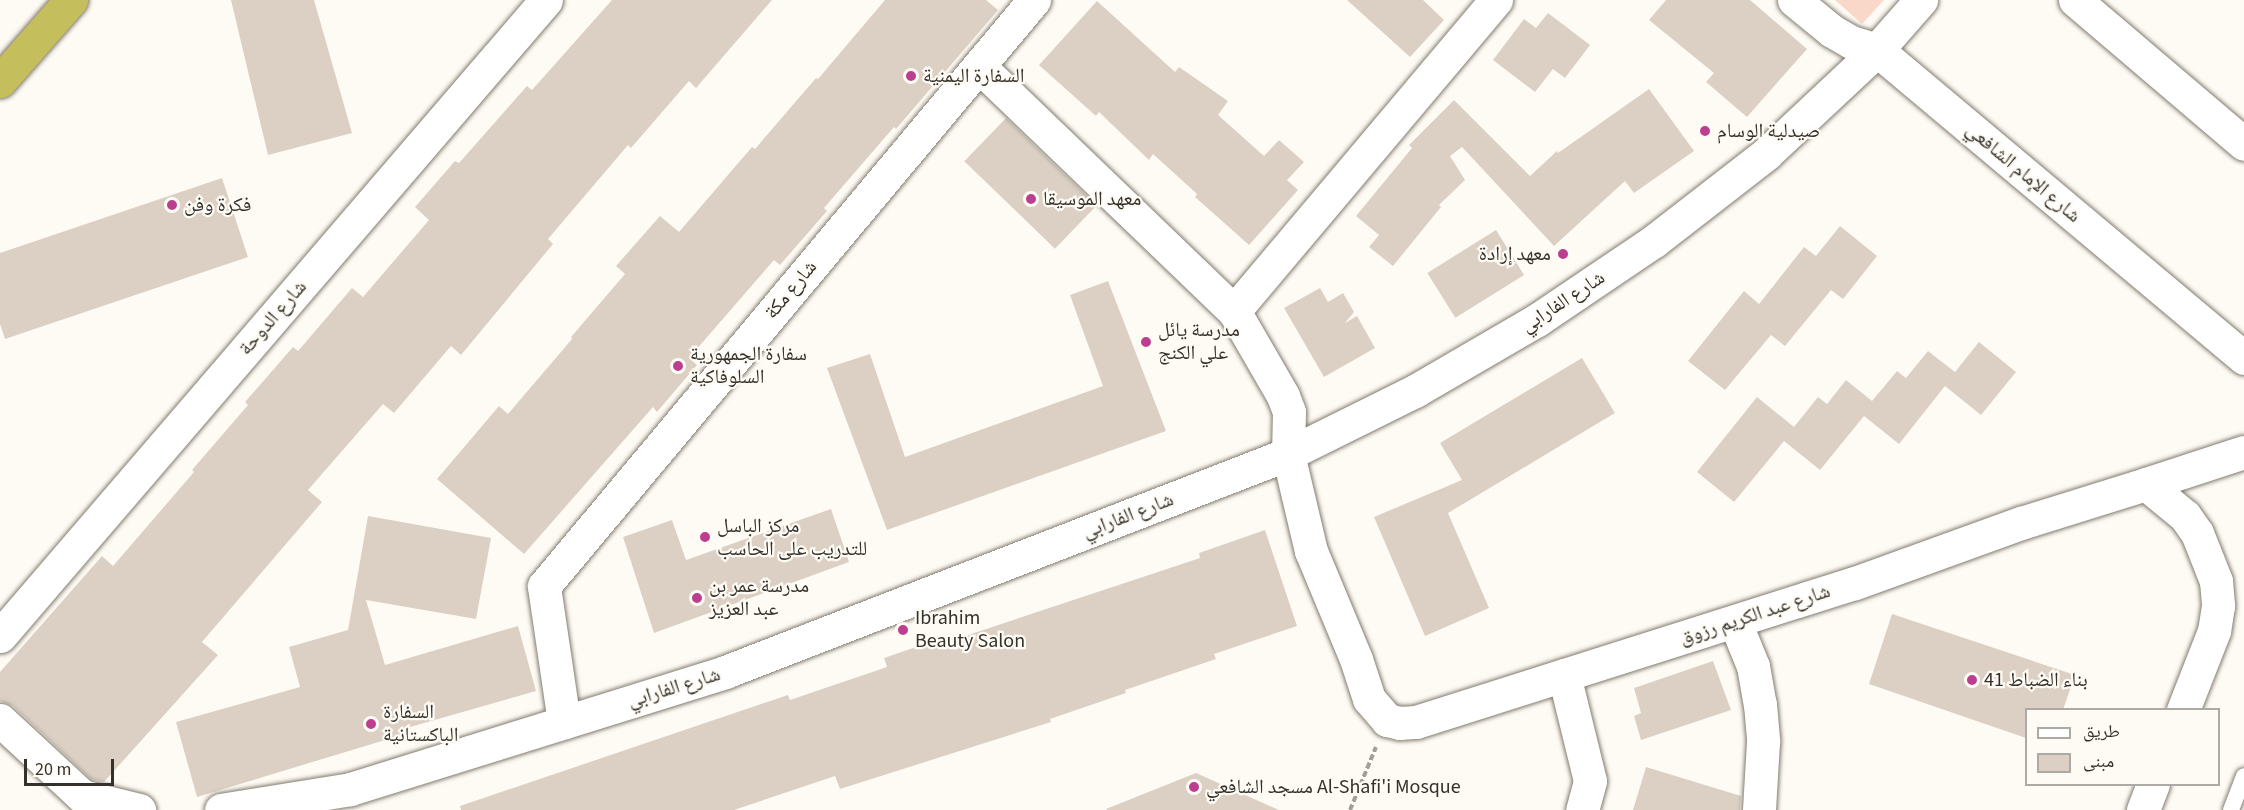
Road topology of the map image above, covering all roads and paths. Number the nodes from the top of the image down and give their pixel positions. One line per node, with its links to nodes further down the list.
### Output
1 (71, 0): 10 (highway)
2 (546, 0): 18 (street, شارع الدوحة)
3 (1034, 0): 9 (street, شارع مكة)
4 (1496, 0): 12 (street)
5 (1794, 0): 8 (street, شارع الإمام الشافعي)
6 (1921, 0): 8 (street, شارع الفارابي)
7 (2076, 0): 11 (street)
8 (1877, 50): 13 (street, شارع الإمام الشافعي); 15 (street, شارع الفارابي)
9 (979, 66): 12 (street, شارع عبد الكريم رزوق); 22 (street, شارع مكة)
10 (0, 81)
11 (2244, 144)
12 (1234, 311): 15 (street, شارع عبد الكريم رزوق)
13 (2244, 358)
14 (2244, 452): 16 (street, شارع عبد الكريم رزوق)
15 (1288, 454): 19 (street, شارع عبد الكريم رزوق); 22 (street, شارع الفارابي)
16 (2146, 484): 17 (street, شارع عبد الكريم رزوق); 20 (street)
17 (1735, 622): 19 (street, شارع عبد الكريم رزوق); 30 (street)
18 (0, 636)
19 (1564, 675): 29 (street)
20 (2184, 708)
21 (0, 720): 26 (street)
22 (564, 722): 27 (street, شارع الفارابي)
23 (2244, 776): 32 (lane)
24 (1363, 778): 28 (path)
25 (2152, 786): 31 (street)
26 (139, 810)
27 (221, 810)
28 (1350, 810)
29 (1582, 810)
30 (1759, 810)
31 (2143, 810)
32 (2231, 810)

